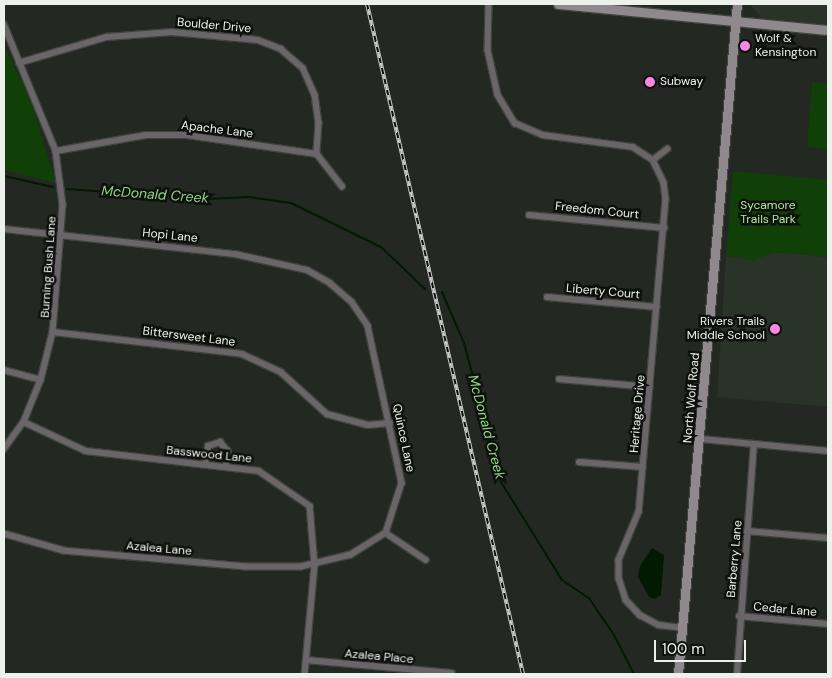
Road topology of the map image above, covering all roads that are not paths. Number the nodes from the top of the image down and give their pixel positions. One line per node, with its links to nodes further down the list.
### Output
1 (488, 4): 8 (street)
2 (558, 4): 4 (main road)
3 (737, 4): 4 (main road, North Wolf Road)
4 (735, 21): 6 (main road); 29 (main road, North Wolf Road)
5 (4, 24): 7 (street, Burning Bush Lane)
6 (828, 30)
7 (19, 63): 11 (street, Burning Bush Lane); 12 (street, Boulder Drive)
8 (514, 123): 9 (street); 13 (street)
9 (510, 129)
10 (667, 150): 13 (street)
11 (56, 152): 12 (street, Apache Lane); 18 (street, Burning Bush Lane)
12 (317, 154): 14 (street)
13 (653, 160): 16 (street, Heritage Drive)
14 (342, 186)
15 (528, 215): 16 (street, Freedom Court)
16 (664, 228): 21 (street, Heritage Drive)
17 (4, 229): 18 (street, Hopi Lane)
18 (62, 234): 19 (street, Hopi Lane); 22 (street, Burning Bush Lane)
19 (330, 283): 28 (street, Quince Lane)
20 (547, 297): 21 (street, Liberty Court)
21 (657, 307): 26 (street, Heritage Drive)
22 (54, 332): 25 (street, Burning Bush Lane); 28 (street, Bittersweet Lane)
23 (4, 370): 25 (street)
24 (559, 379): 26 (street)
25 (41, 380): 27 (street, Burning Bush Lane)
26 (650, 387): 36 (street, Heritage Drive)
27 (24, 422): 31 (street, Burning Bush Lane); 34 (street, Basswood Lane)
28 (390, 423): 38 (street, Quince Lane)
29 (701, 439): 30 (street); 45 (main road, North Wolf Road)
30 (754, 445): 32 (street); 37 (street, Barberry Lane)
31 (4, 450)
32 (828, 451)
33 (579, 462): 36 (street)
34 (205, 464): 35 (street, Basswood Lane); 35 (street)
35 (226, 467): 42 (street, Basswood Lane)
36 (643, 467): 45 (street, Heritage Drive)
37 (747, 531): 40 (street); 43 (street, Barberry Lane)
38 (386, 533): 41 (street); 42 (street)
39 (4, 534): 42 (street, Azalea Lane)
40 (828, 538)
41 (426, 560)
42 (315, 565): 46 (street, Basswood Lane)
43 (740, 616): 44 (street, Cedar Lane); 50 (street, Barberry Lane)
44 (828, 624)
45 (682, 628): 49 (main road, North Wolf Road)
46 (306, 660): 47 (street, Azalea Place); 48 (street, Basswood Lane)
47 (450, 673)
48 (305, 674)
49 (678, 674)
50 (737, 674)

